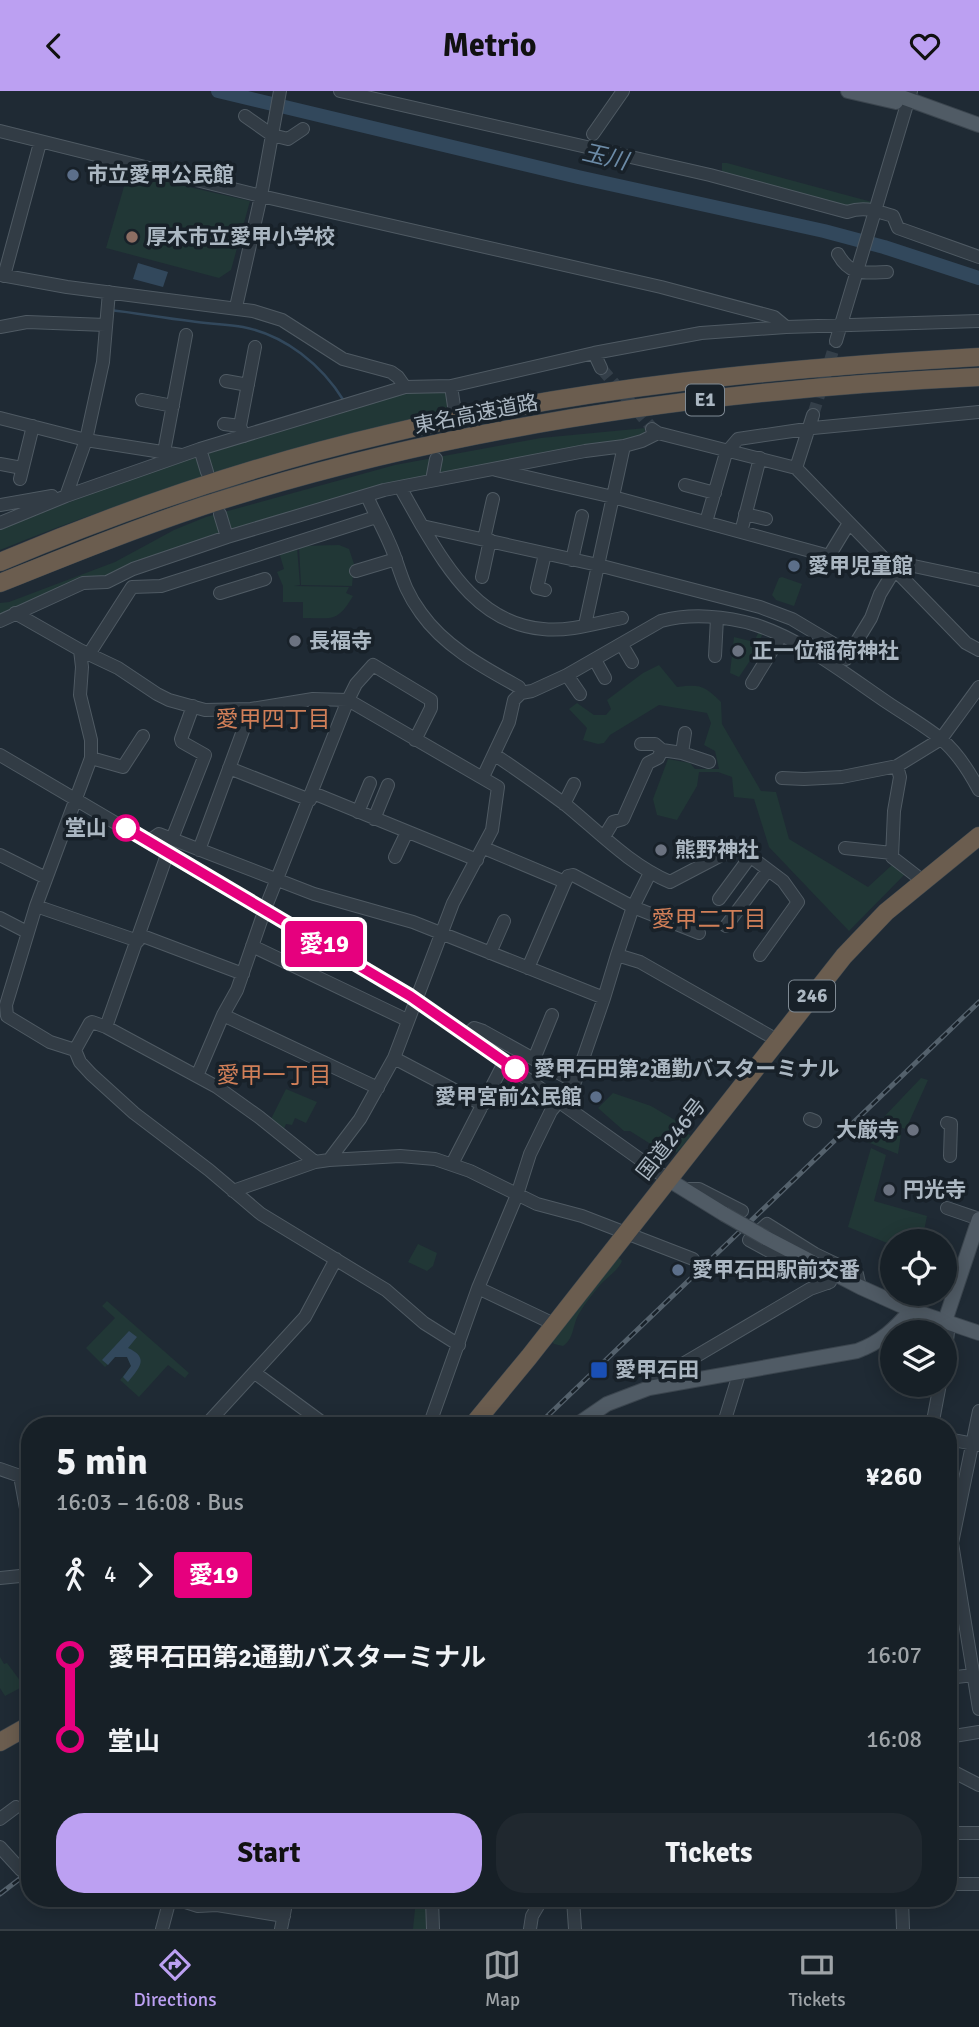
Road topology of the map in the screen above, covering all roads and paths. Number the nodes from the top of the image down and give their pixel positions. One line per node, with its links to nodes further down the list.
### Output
1 (280, 91): 11 (street)
2 (340, 91): 15 (street)
3 (623, 91): 12 (street)
4 (848, 91): 6 (main road)
5 (885, 91): 6 (main road)
6 (912, 100): 8 (main road); 15 (street)
7 (245, 116): 11 (street)
8 (979, 125)
9 (303, 129): 11 (street)
10 (0, 131): 13 (street)
11 (272, 133): 14 (street)
12 (593, 134)
13 (40, 143): 14 (street); 20 (street)
14 (261, 196): 22 (street); 27 (street)
15 (873, 213): 17 (street); 18 (street)
16 (838, 254): 18 (street)
17 (979, 257)
18 (857, 269): 19 (street); 25 (street)
19 (887, 272)
20 (2, 275): 21 (street)
21 (109, 292): 22 (street); 24 (street)
22 (236, 307): 38 (street)
23 (979, 321): 25 (street)
24 (106, 325): 26 (street); 49 (street)
25 (840, 326): 27 (street); 29 (street)
26 (0, 327)
27 (786, 327): 31 (street)
28 (186, 335): 40 (street)
29 (836, 341)
30 (255, 347): 36 (street)
31 (594, 353): 33 (street); 37 (street)
32 (979, 357): 85 (highway, 東名高速道路 / E1)
33 (601, 368)
34 (979, 377): 94 (highway, 東名高速道路 / E1)
35 (226, 380): 36 (street)
36 (248, 385): 48 (street)
37 (451, 386): 38 (street); 41 (street)
38 (405, 387): 48 (street)
39 (148, 398): 40 (street)
40 (173, 406): 53 (street)
41 (454, 406)
42 (979, 412): 47 (street)
43 (813, 415): 47 (street)
44 (0, 418): 46 (street)
45 (224, 424): 48 (street)
46 (33, 426): 49 (street); 57 (street)
47 (808, 429): 52 (street); 58 (street)
48 (242, 431): 51 (street)
49 (86, 440): 53 (street); 67 (street)
50 (624, 446): 52 (street); 59 (street); 66 (street)
51 (200, 449): 54 (street); 60 (street)
52 (728, 449): 55 (street); 64 (street)
53 (164, 452): 54 (street)
54 (183, 455): 67 (street)
55 (760, 458): 58 (street); 71 (street)
56 (436, 460): 61 (street)
57 (0, 464)
58 (796, 468): 77 (street)
59 (492, 469): 61 (street); 66 (street)
60 (207, 472)
61 (432, 480): 63 (street)
62 (685, 485): 64 (street)
63 (400, 487): 65 (street); 78 (street)
64 (715, 493): 75 (street)
65 (367, 496): 73 (street); 80 (street)
66 (613, 497): 75 (street); 87 (street)
67 (62, 498): 69 (street); 76 (street)
68 (493, 499): 81 (street)
69 (0, 505)
70 (220, 514): 80 (street)
71 (745, 514): 74 (street); 79 (street)
72 (582, 516): 84 (street)
73 (376, 517): 83 (street); 86 (street)
74 (766, 519)
75 (706, 522): 79 (street)
76 (0, 523)
77 (849, 523): 79 (street); 88 (street)
78 (422, 526): 81 (street); 104 (street)
79 (741, 532)
80 (227, 537): 90 (street)
81 (487, 539): 82 (street); 91 (street)
82 (545, 554): 84 (street); 97 (street)
83 (396, 559): 89 (street); 118 (street)
84 (572, 559): 87 (street)
85 (0, 562)
86 (236, 562): 95 (street); 96 (street)
87 (598, 565): 100 (street); 104 (street)
88 (892, 568): 93 (street); 107 (street); 109 (street)
89 (356, 571)
90 (125, 572): 96 (street); 99 (street)
91 (482, 577)
92 (265, 579): 95 (street)
93 (979, 580)
94 (0, 583)
95 (244, 585): 98 (street)
96 (132, 587): 108 (street)
97 (537, 588)
98 (220, 593)
99 (15, 613): 103 (street); 108 (street)
100 (778, 614): 105 (street); 109 (street)
101 (622, 618): 104 (street)
102 (717, 618): 105 (street); 106 (street); 110 (street)
103 (0, 621)
104 (585, 625)
105 (776, 633): 113 (street); 116 (street)
106 (622, 645): 111 (street); 112 (street)
107 (979, 650)
108 (84, 652): 121 (street); 132 (street)
109 (849, 653): 113 (street)
110 (715, 656)
111 (595, 660): 114 (street); 115 (street)
112 (632, 662)
113 (839, 669): 124 (street)
114 (567, 675): 118 (street); 119 (street)
115 (605, 678)
116 (752, 683)
117 (979, 687): 124 (street)
118 (521, 693): 131 (street)
119 (580, 694)
120 (348, 700): 122 (street); 125 (street); 125 (street); 142 (street)
121 (192, 706): 122 (street); 150 (street)
122 (251, 709): 135 (street)
123 (685, 733): 129 (street)
124 (941, 739): 134 (street); 141 (street)
125 (415, 740): 136 (street)
126 (143, 741): 132 (street)
127 (641, 744): 128 (street)
128 (662, 750): 129 (street); 149 (street)
129 (682, 753): 133 (street)
130 (0, 755): 143 (street)
131 (495, 755): 136 (street); 144 (street)
132 (91, 758): 143 (street)
133 (709, 762)
134 (897, 766): 137 (street); 154 (street)
135 (229, 768): 142 (street); 152 (street)
136 (484, 777): 151 (street)
137 (782, 778)
138 (574, 784): 144 (street)
139 (367, 786): 145 (street)
140 (385, 790): 146 (street)
141 (979, 790)
142 (311, 797): 145 (street); 162 (street)
143 (75, 799): 150 (street); 161 (street)
144 (564, 804): 149 (street)
145 (358, 812): 146 (street)
146 (374, 819): 147 (street)
147 (407, 832): 156 (street); 158 (street)
148 (979, 836): 163 (highway, 国道246号 / 246)
149 (604, 837): 160 (street)
150 (170, 846): 152 (street); 168 (street); 175 (street)
151 (484, 848): 158 (street); 164 (street)
152 (199, 850): 162 (street)
153 (849, 850): 154 (street)
154 (892, 853): 163 (street)
155 (0, 855): 161 (street)
156 (396, 857)
157 (750, 857): 159 (street); 160 (street); 165 (street)
158 (477, 860): 174 (street)
159 (768, 870): 171 (street); 179 (street)
160 (650, 873): 167 (street)
161 (46, 878): 166 (street)
162 (278, 880): 168 (street); 174 (street)
163 (923, 881): 189 (highway, 国道246号 / 246)
164 (565, 882): 167 (street); 180 (street)
165 (719, 899)
166 (36, 906): 172 (street); 175 (street)
167 (633, 907): 173 (street); 178 (street)
168 (265, 909): 176 (street); 183 (street)
169 (0, 918): 172 (street)
170 (504, 921): 177 (street)
171 (726, 926)
172 (27, 932): 190 (street)
173 (699, 933)
174 (441, 934): 177 (street); 183 (street)
175 (139, 938): 181 (street); 187 (street)
176 (252, 946): 181 (street); 186 (street)
177 (490, 953): 180 (street)
178 (617, 955): 182 (street); 189 (street)
179 (760, 955)
180 (528, 968): 182 (street)
181 (243, 974): 184 (street)
182 (604, 998): 195 (street)
183 (415, 999): 186 (street); 188 (street)
184 (223, 1015): 194 (street); 196 (street)
185 (546, 1018): 192 (street)
186 (407, 1020): 191 (street)
187 (106, 1027): 190 (street); 194 (street)
188 (467, 1035): 192 (street); 193 (street)
189 (777, 1040): 204 (highway, 国道246号 / 246)
190 (75, 1050): 205 (street)
191 (394, 1058): 196 (street); 198 (street)
192 (534, 1059): 195 (street)
193 (505, 1061): 197 (street); 198 (street)
194 (197, 1076): 202 (street)
195 (575, 1082): 197 (street)
196 (378, 1087): 201 (street)
197 (559, 1100): 204 (street); 206 (street)
198 (484, 1105): 203 (street)
199 (947, 1123): 200 (street)
200 (950, 1156)
201 (329, 1160): 202 (street); 203 (street)
202 (315, 1162): 205 (street)
203 (452, 1164): 206 (street)
204 (677, 1184): 208 (street); 210 (highway, 国道246号 / 246); 213 (main road, bridge)
205 (233, 1191): 211 (street)
206 (517, 1195): 210 (street); 215 (street)
207 (947, 1209): 209 (street)
208 (742, 1211)
209 (979, 1219): 218 (main road)
210 (625, 1234): 212 (street); 219 (highway, 国道246号 / 246)
211 (336, 1259): 222 (street); 224 (street)
212 (693, 1259)
213 (834, 1279): 214 (main road); 214 (street); 225 (street)
214 (860, 1287): 216 (main road)
215 (478, 1288): 219 (street); 222 (street)
216 (911, 1310): 217 (main road); 223 (main road)
217 (941, 1320)
218 (948, 1320)
219 (554, 1324): 231 (highway, 国道246号 / 246)
220 (957, 1325): 221 (main road)
221 (979, 1333)
222 (458, 1345): 230 (street)
223 (740, 1371): 225 (main road); 233 (street)
224 (254, 1374): 228 (street); 229 (street)
225 (649, 1388): 232 (main road)
226 (938, 1397): 234 (street)
227 (979, 1411): 236 (street)
228 (213, 1417)
229 (314, 1417)
230 (432, 1417)
231 (479, 1417)
232 (588, 1417)
233 (726, 1417)
234 (934, 1417)
235 (957, 1441): 236 (street)
236 (975, 1445): 239 (street)
237 (0, 1469): 238 (street)
238 (21, 1476)
239 (957, 1522)
240 (957, 1574): 243 (street)
241 (21, 1576): 242 (street)
242 (0, 1578)
243 (973, 1675): 244 (street); 245 (street)
244 (957, 1677)
245 (979, 1709)
246 (21, 1730): 249 (highway)
247 (979, 1732): 248 (street)
248 (957, 1736)
249 (0, 1742)
250 (957, 1774): 251 (street)
251 (979, 1785)
252 (16, 1807): 253 (street)
253 (0, 1819)
254 (957, 1833): 255 (street)
255 (979, 1833)
256 (0, 1847): 257 (street)
257 (20, 1870)
258 (957, 1884): 259 (street)
259 (979, 1884)
260 (168, 1907): 267 (street)
261 (225, 1907): 266 (street)
262 (432, 1907): 268 (street)
263 (537, 1907): 269 (street)
264 (574, 1907): 270 (street)
265 (902, 1907): 271 (street)
266 (283, 1923)
267 (162, 1929)
268 (433, 1929)
269 (530, 1929)
270 (575, 1929)
271 (903, 1929)

